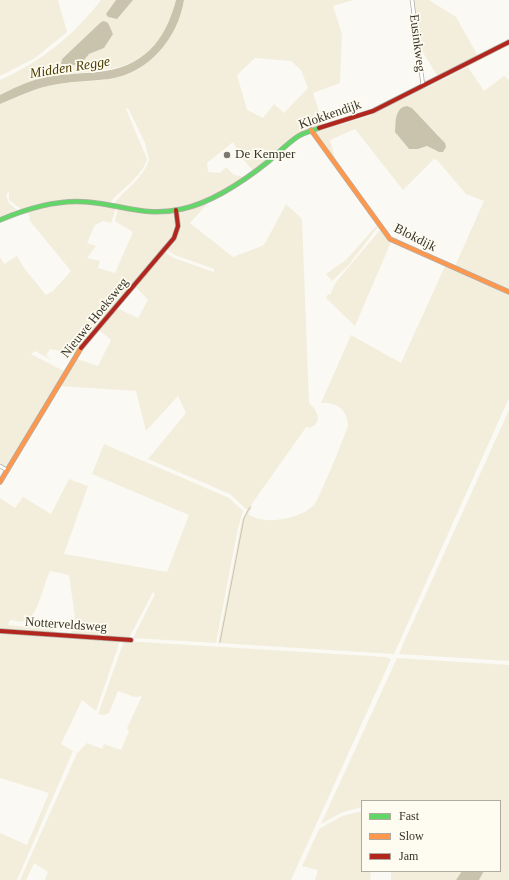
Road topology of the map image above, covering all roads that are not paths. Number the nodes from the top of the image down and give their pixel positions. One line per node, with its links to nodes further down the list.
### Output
1 (412, 0): 3 (street, Eusinkweg)
2 (509, 42): 3 (street, Klokkendijk)
3 (423, 86): 4 (street, Klokkendijk)
4 (311, 130): 5 (street, Klokkendijk); 7 (street, Blokdijk)
5 (176, 210): 6 (street, Klokkendijk); 9 (street, Nieuwe Hoeksweg)
6 (0, 220)
7 (509, 292)
8 (0, 466): 9 (street)
9 (7, 470): 10 (street, Nieuwe Hoeksweg)
10 (0, 482)
11 (0, 631): 12 (street, Notterveldsweg)
12 (131, 640)

